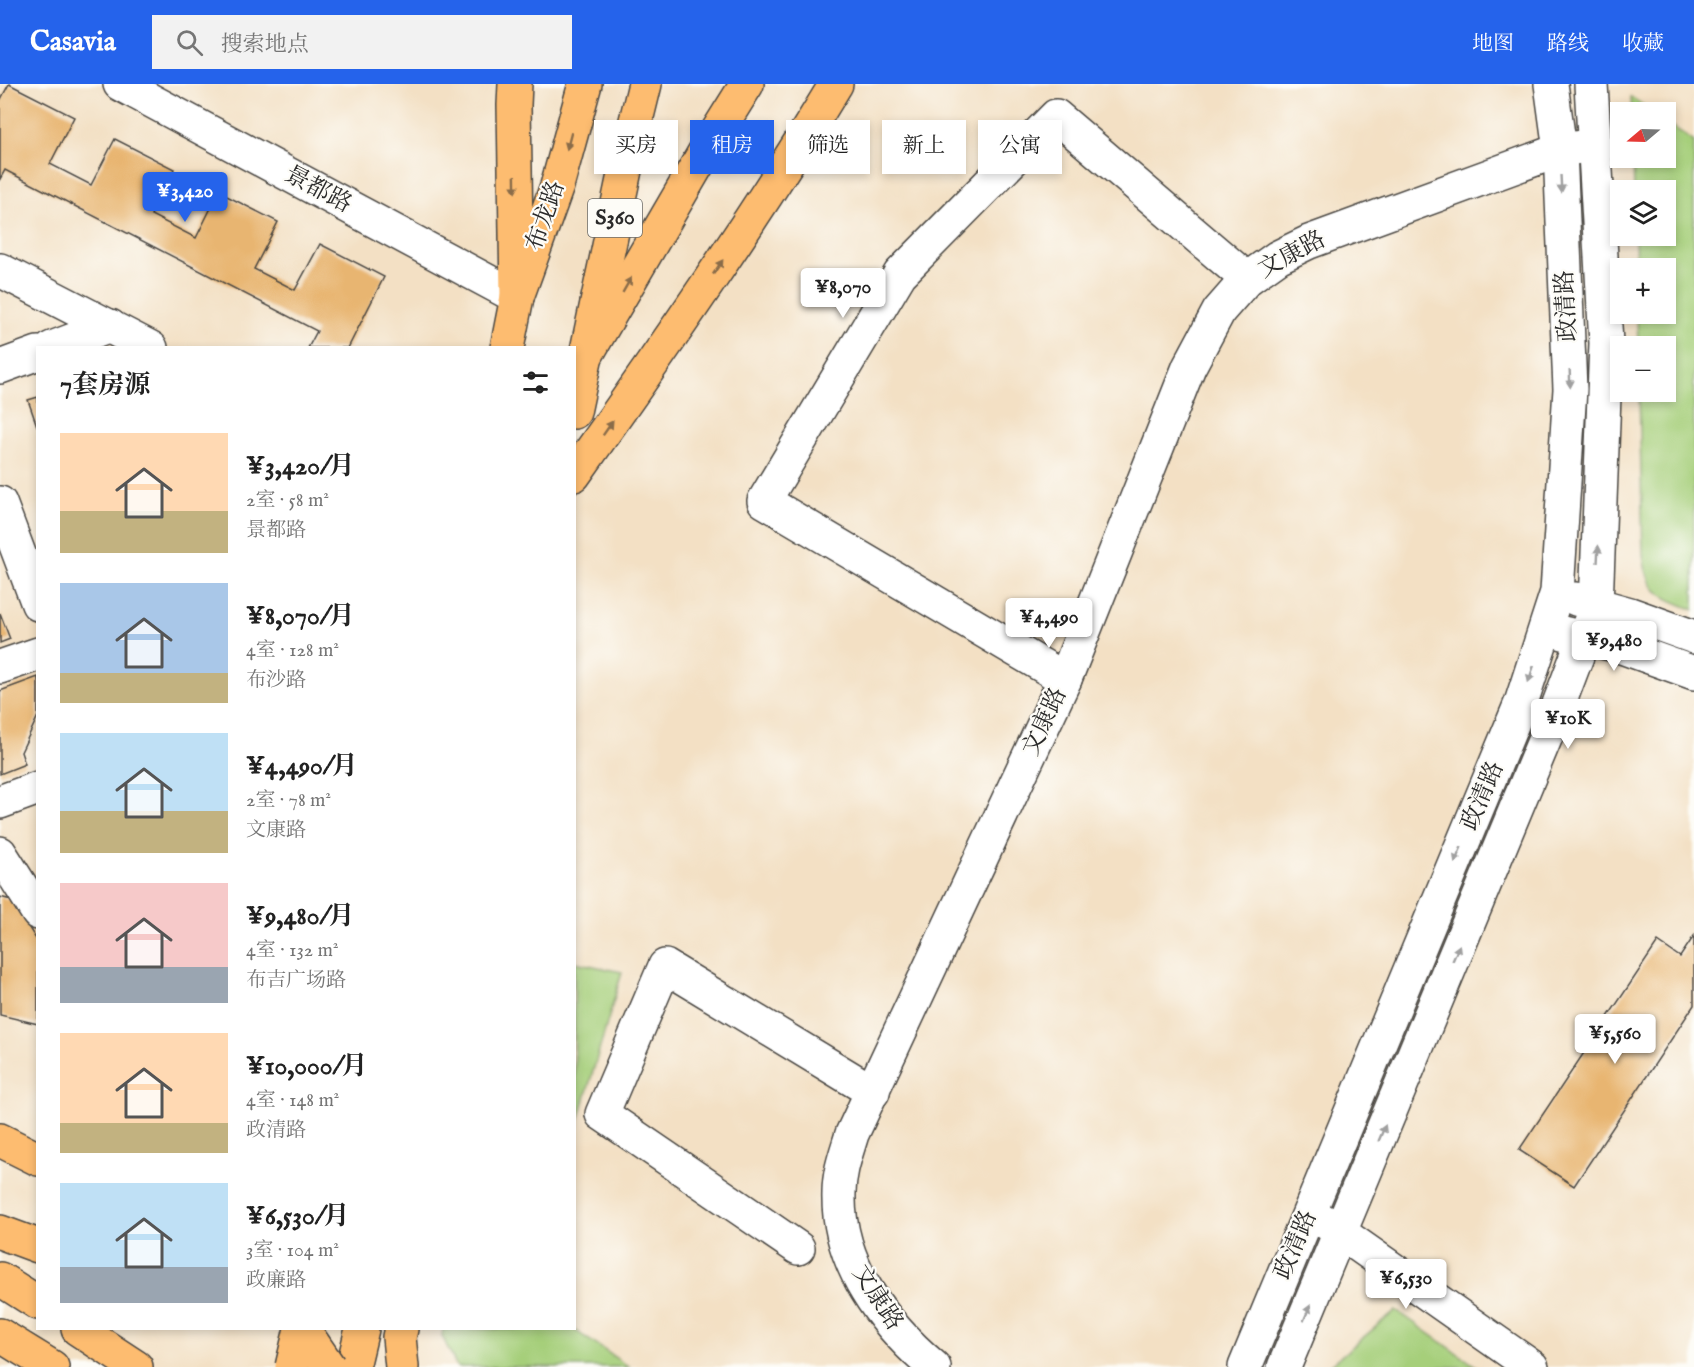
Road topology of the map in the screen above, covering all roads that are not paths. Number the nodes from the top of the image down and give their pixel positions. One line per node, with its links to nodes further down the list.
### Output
1 (120, 84): 13 (street, 景都路)
2 (515, 84): 13 (main road, one-way to 13)
3 (585, 84): 13 (main road, 布龙路 / S360, one-way to 13)
4 (645, 84): 19 (main road, S360)
5 (747, 84): 19 (main road, one-way to 5)
6 (836, 84): 22 (main road, one-way to 6)
7 (1551, 84): 10 (street, 政清路)
8 (1591, 84): 9 (street, 政清路)
9 (1595, 145): 10 (street, 文康路); 26 (street, 政清路, one-way to 9)
10 (1560, 150): 12 (street, 文康路); 24 (street, 政清路, one-way to 24)
11 (0, 270): 14 (street)
12 (1247, 279): 33 (street, 文康路); 33 (street)
13 (517, 297): 17 (main road, 布龙路 / S360)
14 (110, 326): 15 (street); 16 (street)
15 (57, 346)
16 (147, 346)
17 (507, 346)
18 (36, 354): 20 (street)
19 (587, 354): 21 (main road, S360)
20 (0, 368)
21 (576, 403)
22 (576, 473)
23 (0, 503): 25 (street)
24 (1557, 592): 26 (street); 27 (street, 政清路)
25 (36, 599)
26 (1596, 606): 28 (street); 29 (street, 政清路)
27 (1546, 628): 29 (street); 41 (street, 政清路, one-way to 41)
28 (1694, 637)
29 (1583, 638): 32 (street); 43 (street, 政清路, one-way to 29)
30 (36, 655): 31 (street)
31 (0, 667)
32 (1694, 673)
33 (1065, 679): 38 (street, 文康路)
34 (36, 790): 35 (street)
35 (0, 802)
36 (0, 853): 37 (street)
37 (36, 910)
38 (873, 1092): 45 (street); 60 (street, 文康路)
39 (0, 1140): 40 (main road)
40 (36, 1158)
41 (1310, 1211): 43 (street); 61 (street, 政清路)
42 (0, 1232): 44 (main road)
43 (1340, 1233): 62 (street, 政清路, one-way to 43); 63 (street)
44 (36, 1245)
45 (798, 1248)
46 (0, 1279): 47 (main road)
47 (36, 1302)
48 (80, 1330): 55 (main road)
49 (302, 1330): 56 (main road, bridge)
50 (303, 1330): 57 (main road, bridge)
51 (362, 1330): 58 (main road)
52 (401, 1330): 59 (main road)
53 (0, 1335): 54 (main road)
54 (52, 1367)
55 (136, 1367)
56 (292, 1367)
57 (329, 1367)
58 (353, 1367)
59 (402, 1367)
60 (934, 1367)
61 (1245, 1367)
62 (1284, 1367)
63 (1532, 1367)

